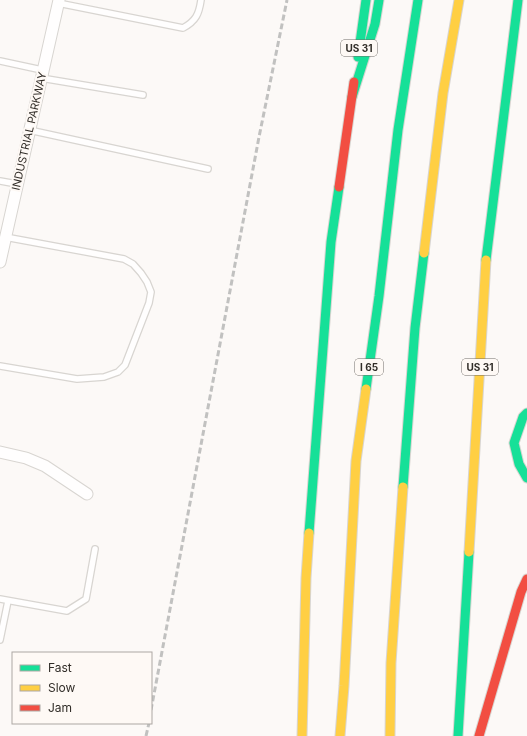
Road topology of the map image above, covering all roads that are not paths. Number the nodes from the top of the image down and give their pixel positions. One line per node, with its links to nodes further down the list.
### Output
1 (201, 0): 7 (lane)
2 (366, 0): 11 (main road, US 31)
3 (379, 0): 11 (main road)
4 (418, 0): 29 (main road, I 65)
5 (459, 0): 30 (main road)
6 (518, 0): 31 (main road, US 31)
7 (58, 2): 9 (street, INDUSTRIAL PARKWAY)
8 (0, 61): 9 (lane)
9 (42, 74): 10 (lane); 12 (street, INDUSTRIAL PARKWAY)
10 (143, 95)
11 (352, 97): 28 (main road, US 31)
12 (29, 130): 13 (lane); 15 (street, INDUSTRIAL PARKWAY)
13 (208, 169)
14 (0, 181): 15 (lane)
15 (17, 184): 16 (street, INDUSTRIAL PARKWAY)
16 (5, 237): 17 (street, INDUSTRIAL PARKWAY); 18 (lane)
17 (0, 262)
18 (0, 366)
19 (527, 413): 21 (main road)
20 (0, 452): 22 (street)
21 (527, 478)
22 (87, 494)
23 (95, 549): 26 (lane)
24 (527, 580): 32 (main road)
25 (0, 599): 26 (lane)
26 (8, 601): 27 (lane)
27 (0, 640)
28 (302, 736)
29 (340, 736)
30 (390, 736)
31 (458, 736)
32 (479, 736)

